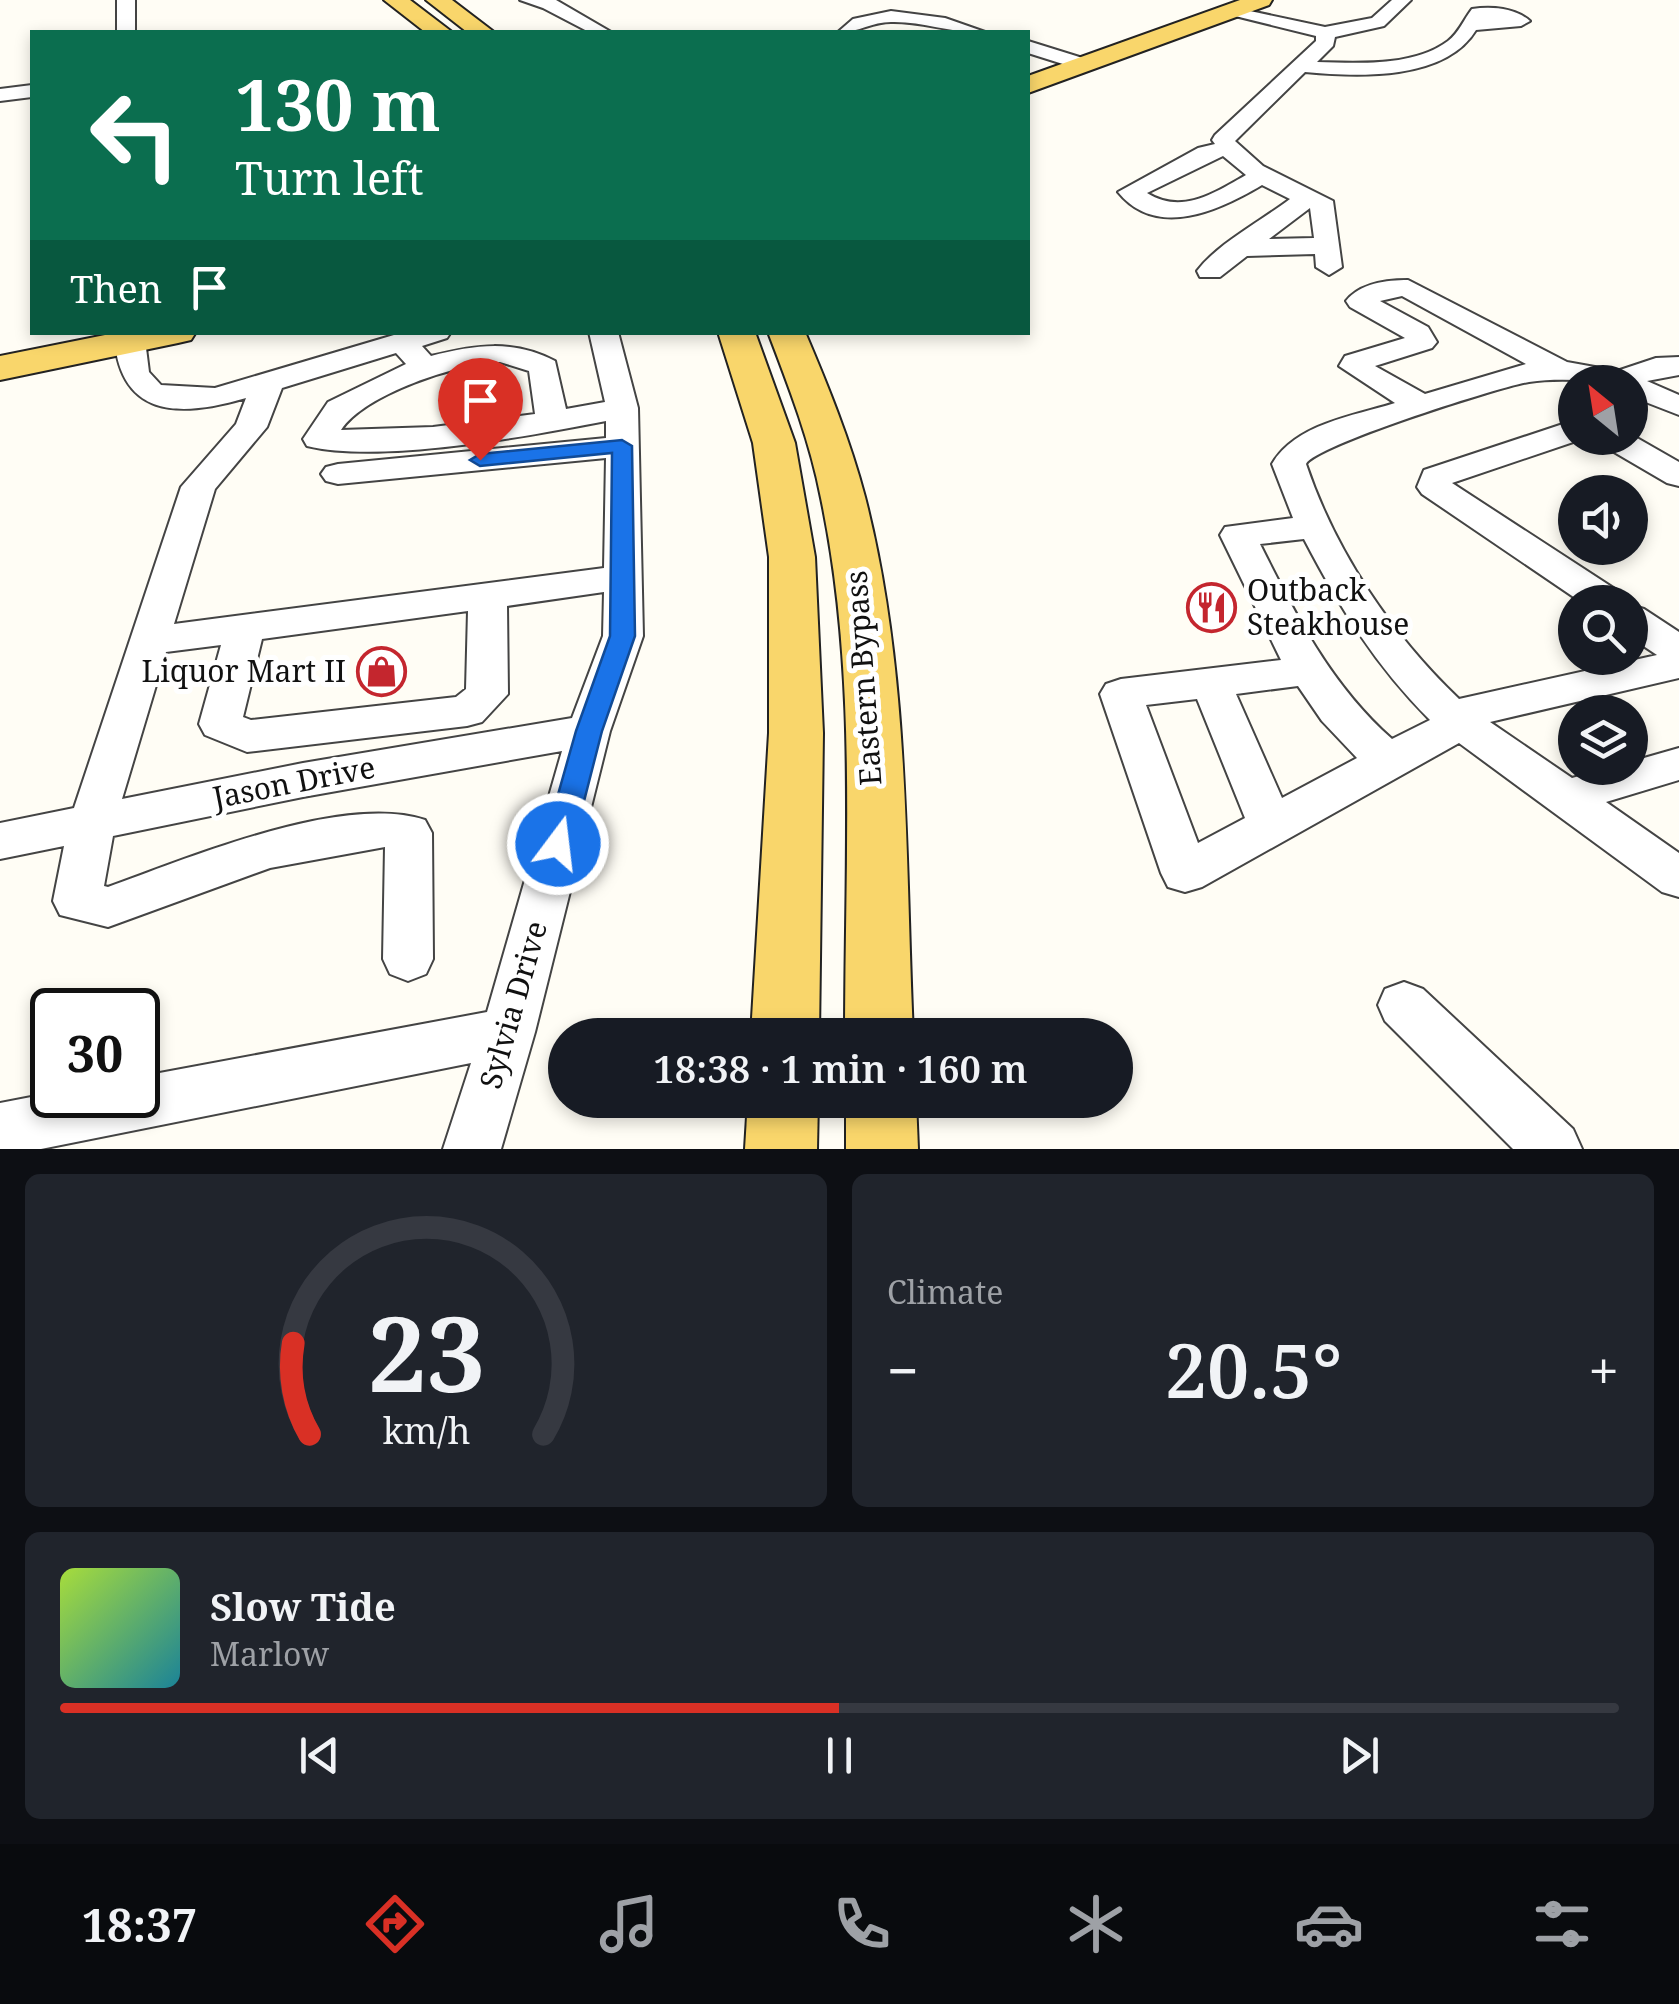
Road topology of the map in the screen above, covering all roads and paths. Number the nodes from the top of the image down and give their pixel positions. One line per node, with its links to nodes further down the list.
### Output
1 (126, 0): 9 (street)
2 (395, 0): 10 (main road)
3 (438, 0): 11 (main road)
4 (1261, 0): 7 (main road)
5 (1402, 0): 15 (street)
6 (539, 2): 12 (street)
7 (1233, 10): 15 (street); 17 (main road)
8 (1470, 26): 18 (street)
9 (126, 30)
10 (437, 30)
11 (479, 30)
12 (598, 30)
13 (848, 30): 14 (street)
14 (966, 30)
15 (1326, 33): 18 (street)
16 (1030, 47): 17 (street)
17 (1082, 64): 19 (main road)
18 (1300, 66): 22 (street)
19 (1030, 84)
20 (30, 92): 21 (street)
21 (0, 95)
22 (1228, 148): 23 (street); 23 (street)
23 (1263, 175): 24 (street)
24 (1316, 202): 25 (street); 25 (street)
25 (1236, 248): 26 (street)
26 (1210, 271)
27 (428, 335): 32 (street)
28 (605, 335): 44 (street, Sylvia Drive)
29 (737, 335): 71 (main road, Eastern Bypass)
30 (787, 335): 72 (main road, Eastern Bypass)
31 (129, 338): 35 (main road); 39 (street)
32 (402, 343): 34 (street); 39 (street)
33 (1679, 366): 38 (street)
34 (424, 367): 43 (street); 43 (street)
35 (0, 368)
36 (1558, 369): 41 (street)
37 (1558, 370): 41 (street)
38 (1648, 371)
39 (268, 383): 55 (street)
40 (1648, 393): 42 (street)
41 (1420, 406): 49 (street)
42 (1679, 406)
43 (552, 422): 44 (street)
44 (622, 427): 47 (street); 50 (street, Sylvia Drive)
45 (1558, 436): 51 (street)
46 (1643, 455): 48 (street)
47 (338, 474)
48 (1679, 476)
49 (1316, 527): 58 (street); 60 (street)
50 (622, 578): 52 (street); 61 (street, Sylvia Drive)
51 (1581, 585)
52 (488, 596): 53 (street); 53 (street)
53 (246, 628): 55 (street)
54 (1648, 630): 56 (street)
55 (149, 641): 65 (street)
56 (1679, 651)
57 (1679, 664): 60 (street)
58 (1307, 671): 59 (street); 62 (street)
59 (1211, 683): 66 (street); 66 (street)
60 (1456, 720): 62 (street); 64 (street)
61 (589, 731): 65 (street, Jason Drive); 73 (street, Sylvia Drive)
62 (1388, 761): 66 (street)
63 (1679, 764): 64 (street)
64 (1566, 797): 68 (street)
65 (92, 822): 67 (street, Jason Drive); 69 (street)
66 (1271, 825)
67 (0, 840)
68 (1679, 878)
69 (408, 958)
70 (1404, 1005): 80 (street)
71 (786, 1018)
72 (878, 1018)
73 (508, 1032): 76 (street); 77 (street, Sylvia Drive)
74 (782, 1118): 78 (main road)
75 (881, 1118): 79 (main road)
76 (0, 1130)
77 (472, 1149)
78 (781, 1149)
79 (882, 1149)
80 (1553, 1149)

